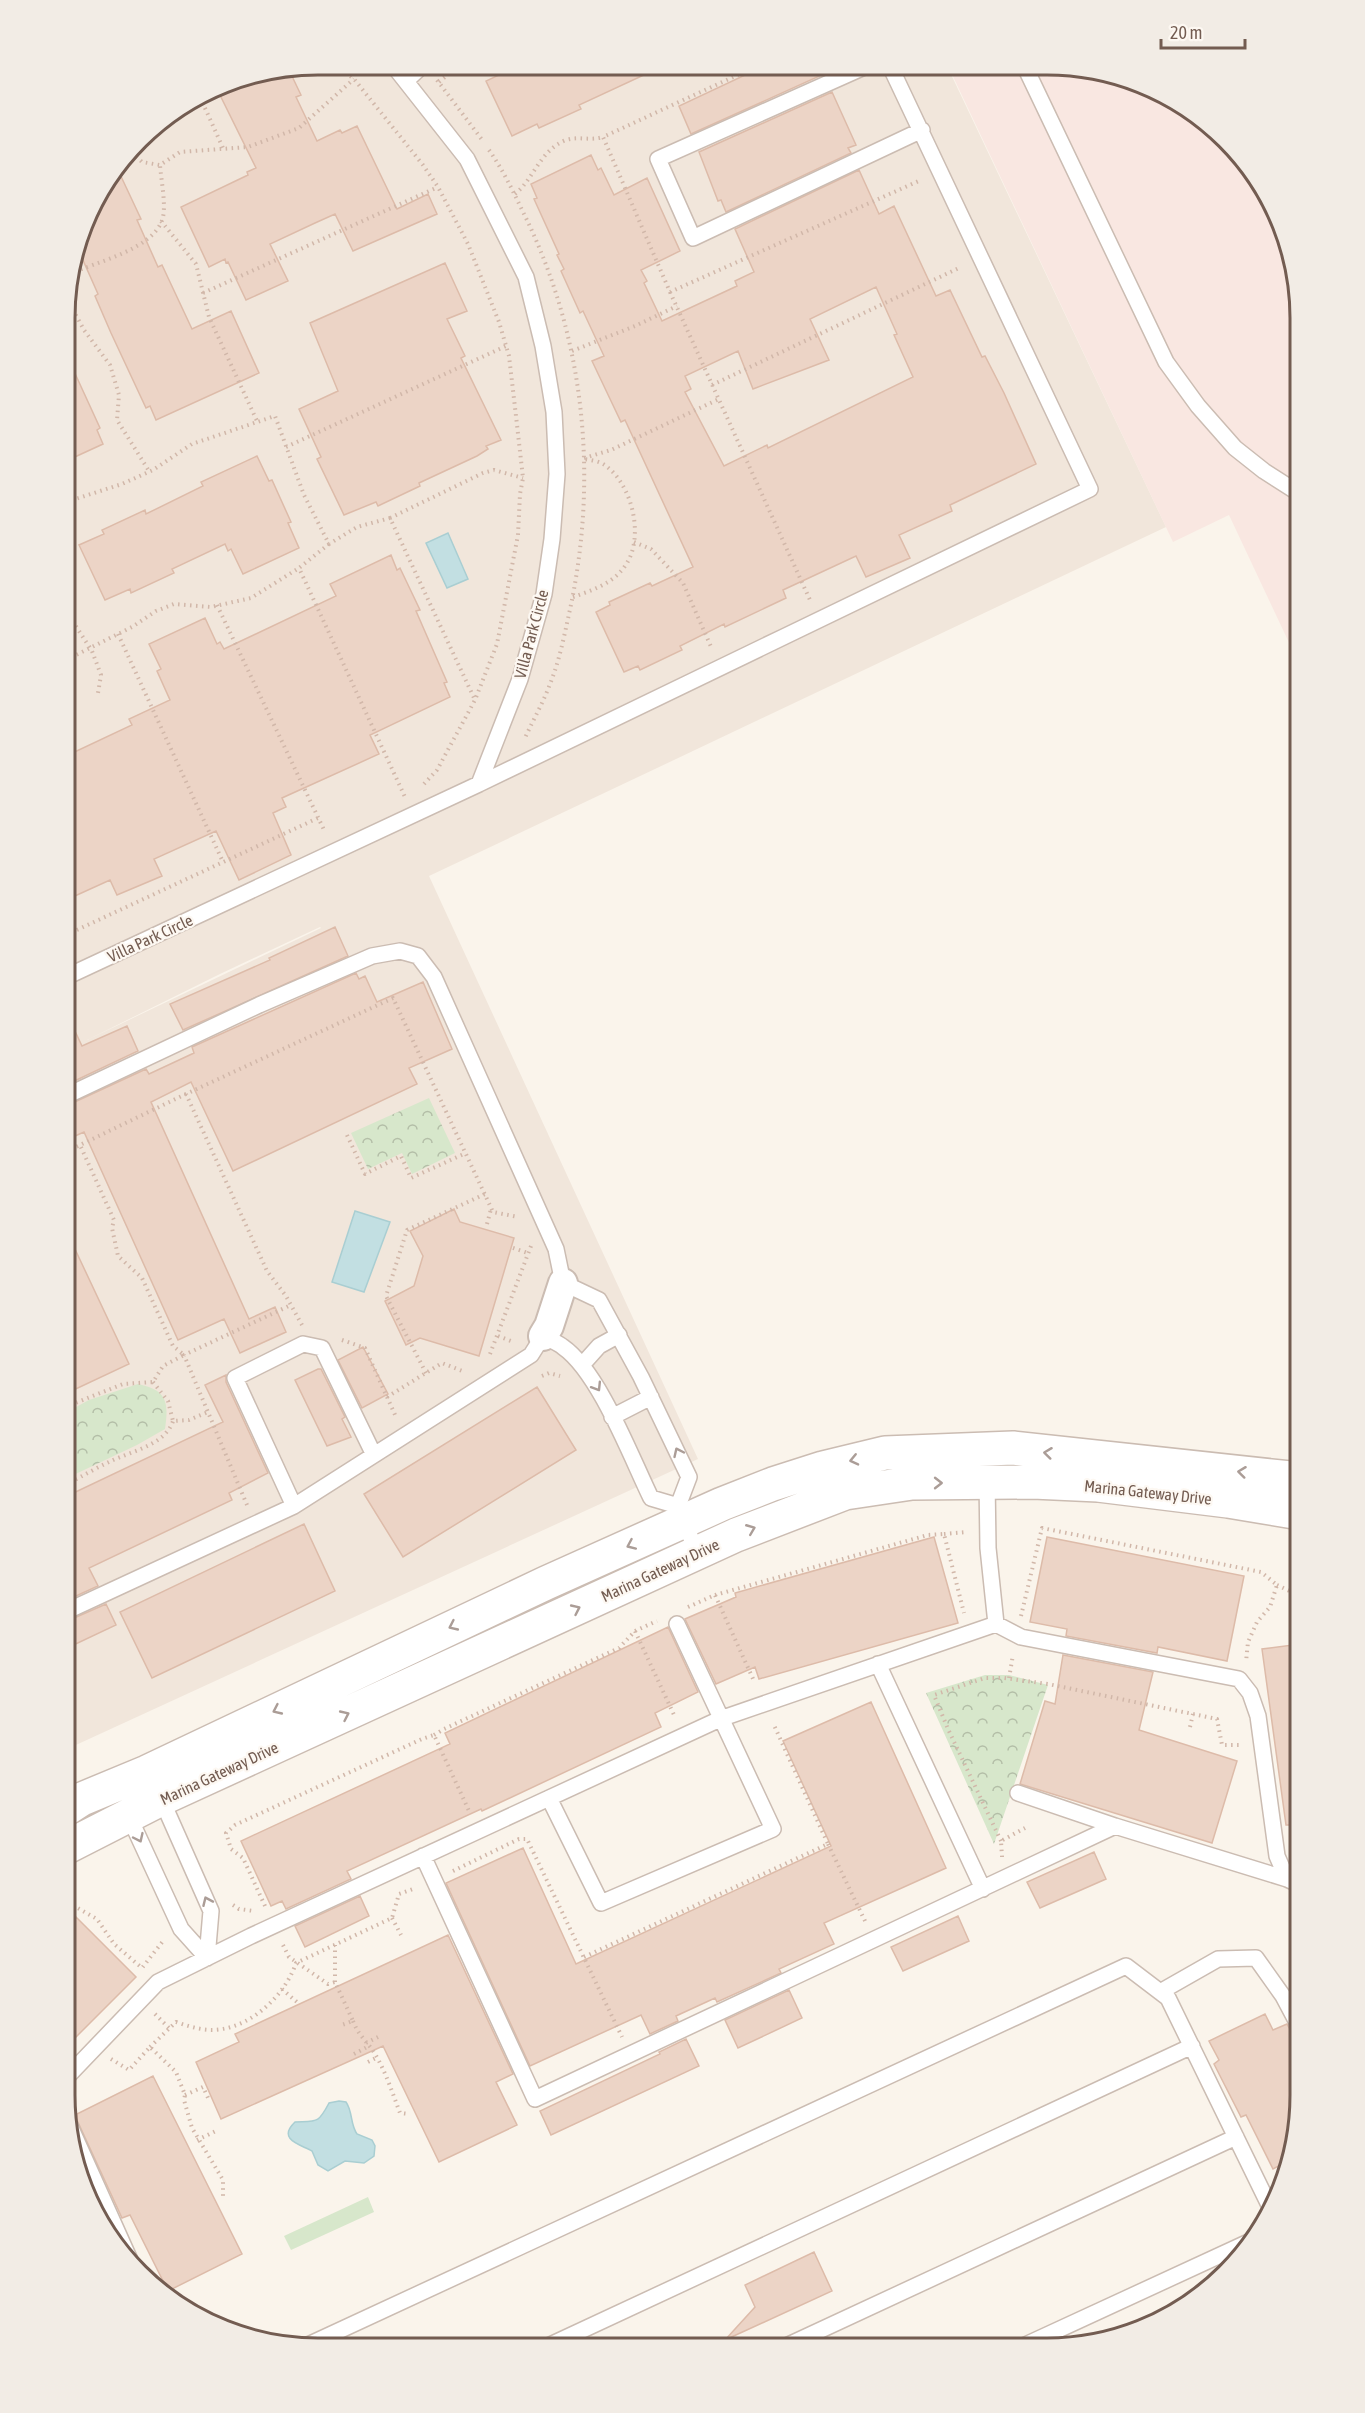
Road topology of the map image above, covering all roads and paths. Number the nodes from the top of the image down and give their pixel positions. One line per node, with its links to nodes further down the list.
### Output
1 (348, 75): 9 (path)
2 (401, 75): 10 (lane, Villa Park Circle)
3 (412, 75): 10 (lane)
4 (447, 75): 11 (path)
5 (739, 75): 14 (path)
6 (846, 75): 15 (lane)
7 (894, 75): 13 (lane)
8 (1029, 75): 38 (lane)
9 (354, 80): 16 (path); 20 (path)
10 (406, 81): 54 (lane, Villa Park Circle)
11 (439, 82)
12 (203, 104): 16 (path)
13 (922, 130): 15 (lane); 54 (lane)
14 (603, 137): 22 (path); 26 (path)
15 (904, 139): 19 (path)
16 (223, 148): 18 (path)
17 (136, 156): 18 (path)
18 (160, 165): 23 (path)
19 (922, 180): 21 (path); 26 (path)
20 (438, 187): 27 (path); 30 (path)
21 (927, 190)
22 (515, 194)
23 (161, 221): 24 (path); 27 (path)
24 (80, 270)
25 (968, 276): 32 (path)
26 (670, 292): 28 (path)
27 (203, 293): 34 (path)
28 (677, 306): 31 (path); 32 (path)
29 (75, 314): 36 (path)
30 (506, 346): 35 (path); 37 (path)
31 (572, 351)
32 (712, 385): 33 (path)
33 (719, 399): 41 (path); 46 (path)
34 (257, 421): 35 (path); 36 (path)
35 (286, 447): 42 (path)
36 (150, 471): 39 (path)
37 (523, 478): 40 (path); 53 (path)
38 (1290, 488)
39 (75, 499)
40 (390, 518): 42 (path); 53 (path)
41 (634, 542): 44 (path); 51 (path)
42 (329, 544): 43 (path)
43 (298, 568): 45 (path); 56 (path)
44 (573, 597)
45 (217, 605): 48 (path); 57 (path)
46 (814, 610)
47 (75, 625): 49 (path)
48 (118, 634): 49 (path); 57 (path)
49 (91, 649): 50 (path); 52 (path)
50 (75, 656)
51 (715, 656)
52 (98, 693)
53 (475, 700): 55 (path)
54 (479, 784): 59 (lane, Villa Park Circle)
55 (422, 785)
56 (415, 793)
57 (223, 862): 58 (path)
58 (75, 931)
59 (75, 973)
60 (75, 1092): 73 (lane)
61 (186, 1094): 63 (path); 65 (path); 74 (path)
62 (346, 1135): 65 (path)
63 (80, 1145): 64 (path); 82 (path)
64 (75, 1148)
65 (466, 1154): 66 (path)
66 (485, 1194): 67 (path); 80 (path)
67 (491, 1208): 68 (path); 69 (path)
68 (487, 1224)
69 (524, 1225)
70 (533, 1241): 72 (path)
71 (513, 1248): 72 (path)
72 (528, 1253): 78 (path)
73 (563, 1283): 75 (lane); 76 (street)
74 (303, 1327)
75 (619, 1335): 79 (lane); 84 (lane)
76 (543, 1336): 79 (lane); 89 (lane)
77 (334, 1337): 83 (path)
78 (486, 1362)
79 (582, 1365): 87 (lane, one-way to 87)
80 (426, 1373): 81 (path); 83 (path)
81 (470, 1374)
82 (153, 1382): 85 (path); 88 (path)
83 (387, 1397): 89 (path)
84 (651, 1397): 87 (lane); 97 (lane, one-way to 84)
85 (75, 1403)
86 (208, 1412): 88 (path)
87 (612, 1417): 97 (lane)
88 (173, 1421): 93 (path)
89 (404, 1434): 91 (lane)
90 (986, 1449): 92 (street, Marina Gateway Drive, one-way to 90); 94 (lane); 97 (street, Marina Gateway Drive, one-way to 97)
91 (373, 1453): 95 (lane); 95 (lane)
92 (1290, 1478)
93 (75, 1480)
94 (987, 1483): 96 (street, Marina Gateway Drive); 98 (street, Marina Gateway Drive, one-way to 94); 107 (lane)
95 (294, 1506): 102 (lane)
96 (1290, 1511)
97 (681, 1514): 98 (lane); 121 (street, Marina Gateway Drive, one-way to 121)
98 (697, 1553): 121 (street, Marina Gateway Drive, one-way to 98)
99 (1277, 1585): 100 (path); 105 (path); 113 (path)
100 (1290, 1591)
101 (715, 1595): 103 (path); 104 (path); 112 (path)
102 (75, 1607)
103 (685, 1608)
104 (964, 1613)
105 (1021, 1616)
106 (671, 1621): 108 (path); 115 (lane)
107 (996, 1624): 110 (lane); 113 (lane)
108 (635, 1630): 117 (path); 118 (path)
109 (1013, 1651): 111 (path)
110 (878, 1664): 115 (lane); 137 (lane)
111 (1009, 1678): 114 (path); 129 (path)
112 (754, 1681)
113 (1241, 1681): 134 (lane)
114 (1193, 1714): 116 (path); 119 (path)
115 (720, 1719): 118 (lane); 123 (lane)
116 (1190, 1727)
117 (434, 1735): 125 (path); 138 (path)
118 (683, 1735): 123 (lane)
119 (1243, 1745)
120 (115, 1785): 121 (street, Marina Gateway Drive); 124 (street, Marina Gateway Drive); 126 (lane)
121 (154, 1785): 126 (street, Marina Gateway Drive); 145 (lane, one-way to 121)
122 (1018, 1793): 127 (lane)
123 (549, 1798): 132 (lane)
124 (75, 1804)
125 (470, 1813)
126 (129, 1815): 130 (street, Marina Gateway Drive); 145 (lane, one-way to 145)
127 (1115, 1826): 136 (lane); 137 (lane)
128 (1025, 1828): 129 (path)
129 (1000, 1841): 133 (path)
130 (75, 1843)
131 (828, 1844): 141 (path)
132 (423, 1856): 135 (lane); 145 (lane)
133 (1003, 1862)
134 (1290, 1876)
135 (434, 1880): 137 (lane); 140 (path); 155 (path)
136 (1290, 1881)
137 (983, 1888)
138 (232, 1905)
139 (75, 1908): 143 (path)
140 (392, 1918): 142 (path); 144 (path)
141 (868, 1928)
142 (401, 1935)
143 (164, 1936)
144 (335, 1944): 146 (path); 147 (path)
145 (207, 1958): 163 (lane)
146 (296, 1963): 147 (path); 148 (path)
147 (335, 1982): 152 (path)
148 (282, 1989): 150 (path); 158 (path)
149 (1160, 1992): 151 (lane); 157 (lane); 175 (lane)
150 (298, 2003)
151 (1290, 2009)
152 (353, 2021): 153 (path); 156 (path)
153 (339, 2026)
154 (378, 2037): 156 (path)
155 (624, 2041)
156 (368, 2045): 159 (path); 161 (path)
157 (1192, 2046): 168 (lane); 176 (lane)
158 (150, 2047): 160 (path); 164 (path)
159 (354, 2054)
160 (107, 2057)
161 (376, 2058): 162 (path); 166 (path)
162 (368, 2062)
163 (75, 2069)
164 (185, 2095): 165 (path); 169 (path)
165 (209, 2100)
166 (409, 2114)
167 (218, 2130): 169 (path)
168 (1236, 2137): 172 (lane); 177 (lane)
169 (197, 2139): 171 (path)
170 (82, 2153): 173 (lane)
171 (223, 2199)
172 (1266, 2199)
173 (118, 2232)
174 (1236, 2248): 178 (lane)
175 (323, 2338)
176 (565, 2338)
177 (804, 2338)
178 (1041, 2338)

